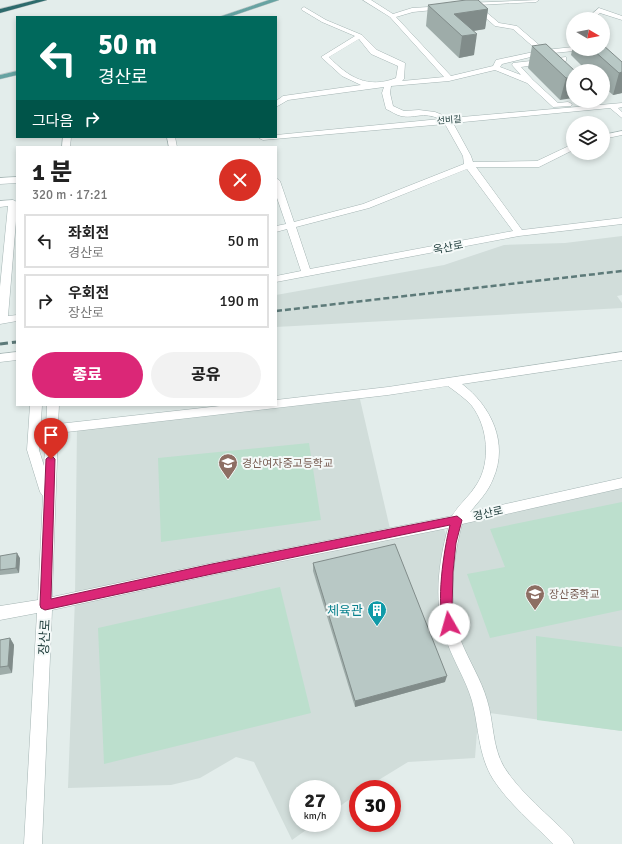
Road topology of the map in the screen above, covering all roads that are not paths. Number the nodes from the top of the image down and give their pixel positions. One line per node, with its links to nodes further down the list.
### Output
1 (26, 0): 9 (highway)
2 (44, 0): 12 (highway)
3 (276, 0): 14 (main road)
4 (366, 0): 15 (street)
5 (466, 0): 7 (street)
6 (536, 0): 7 (street)
7 (472, 4): 8 (street); 19 (street)
8 (457, 5)
9 (0, 6)
10 (450, 6): 15 (street)
11 (304, 9): 17 (street)
12 (0, 11)
13 (610, 14): 16 (street)
14 (225, 16)
15 (392, 16): 24 (street)
16 (622, 18)
17 (360, 36): 26 (street); 27 (street)
18 (566, 50): 19 (street)
19 (543, 52): 21 (street)
20 (563, 59): 25 (street)
21 (496, 68): 24 (street); 25 (street)
22 (16, 73): 23 (main road)
23 (0, 77)
24 (450, 79): 26 (street)
25 (530, 82): 29 (street)
26 (388, 84): 27 (street); 34 (street)
27 (371, 86): 28 (street)
28 (277, 104)
29 (566, 104)
30 (622, 105): 31 (street, 선비길)
31 (612, 106): 33 (street)
32 (593, 108): 34 (street, 선비길)
33 (622, 116)
34 (447, 120): 37 (street, 선비길); 39 (street)
35 (622, 133): 36 (street)
36 (610, 136)
37 (277, 137)
38 (566, 150): 39 (street)
39 (469, 165): 45 (street); 47 (street)
40 (16, 180): 41 (street)
41 (0, 181)
42 (277, 185): 45 (street)
43 (0, 204): 48 (street)
44 (622, 221): 47 (street, 옥산로)
45 (292, 226): 46 (street); 49 (street)
46 (277, 229)
47 (519, 233): 49 (street, 옥산로)
48 (13, 247): 52 (street)
49 (307, 274): 50 (street, 옥산로)
50 (277, 279)
51 (16, 318): 52 (street)
52 (1, 320)
53 (16, 356): 55 (street)
54 (622, 356): 56 (street)
55 (0, 358)
56 (451, 382): 57 (street); 64 (street)
57 (277, 404)
58 (36, 406): 63 (street)
59 (53, 406): 61 (street, 장산로)
60 (259, 406): 61 (street)
61 (52, 429): 63 (street, 장산로)
62 (622, 483): 64 (street, 경산로)
63 (49, 504): 65 (street, 장산로)
64 (457, 520): 65 (street, 경산로); 68 (street)
65 (45, 605): 66 (street, 경산로); 67 (street, 장산로)
66 (0, 613)
67 (33, 844)
68 (565, 844)

